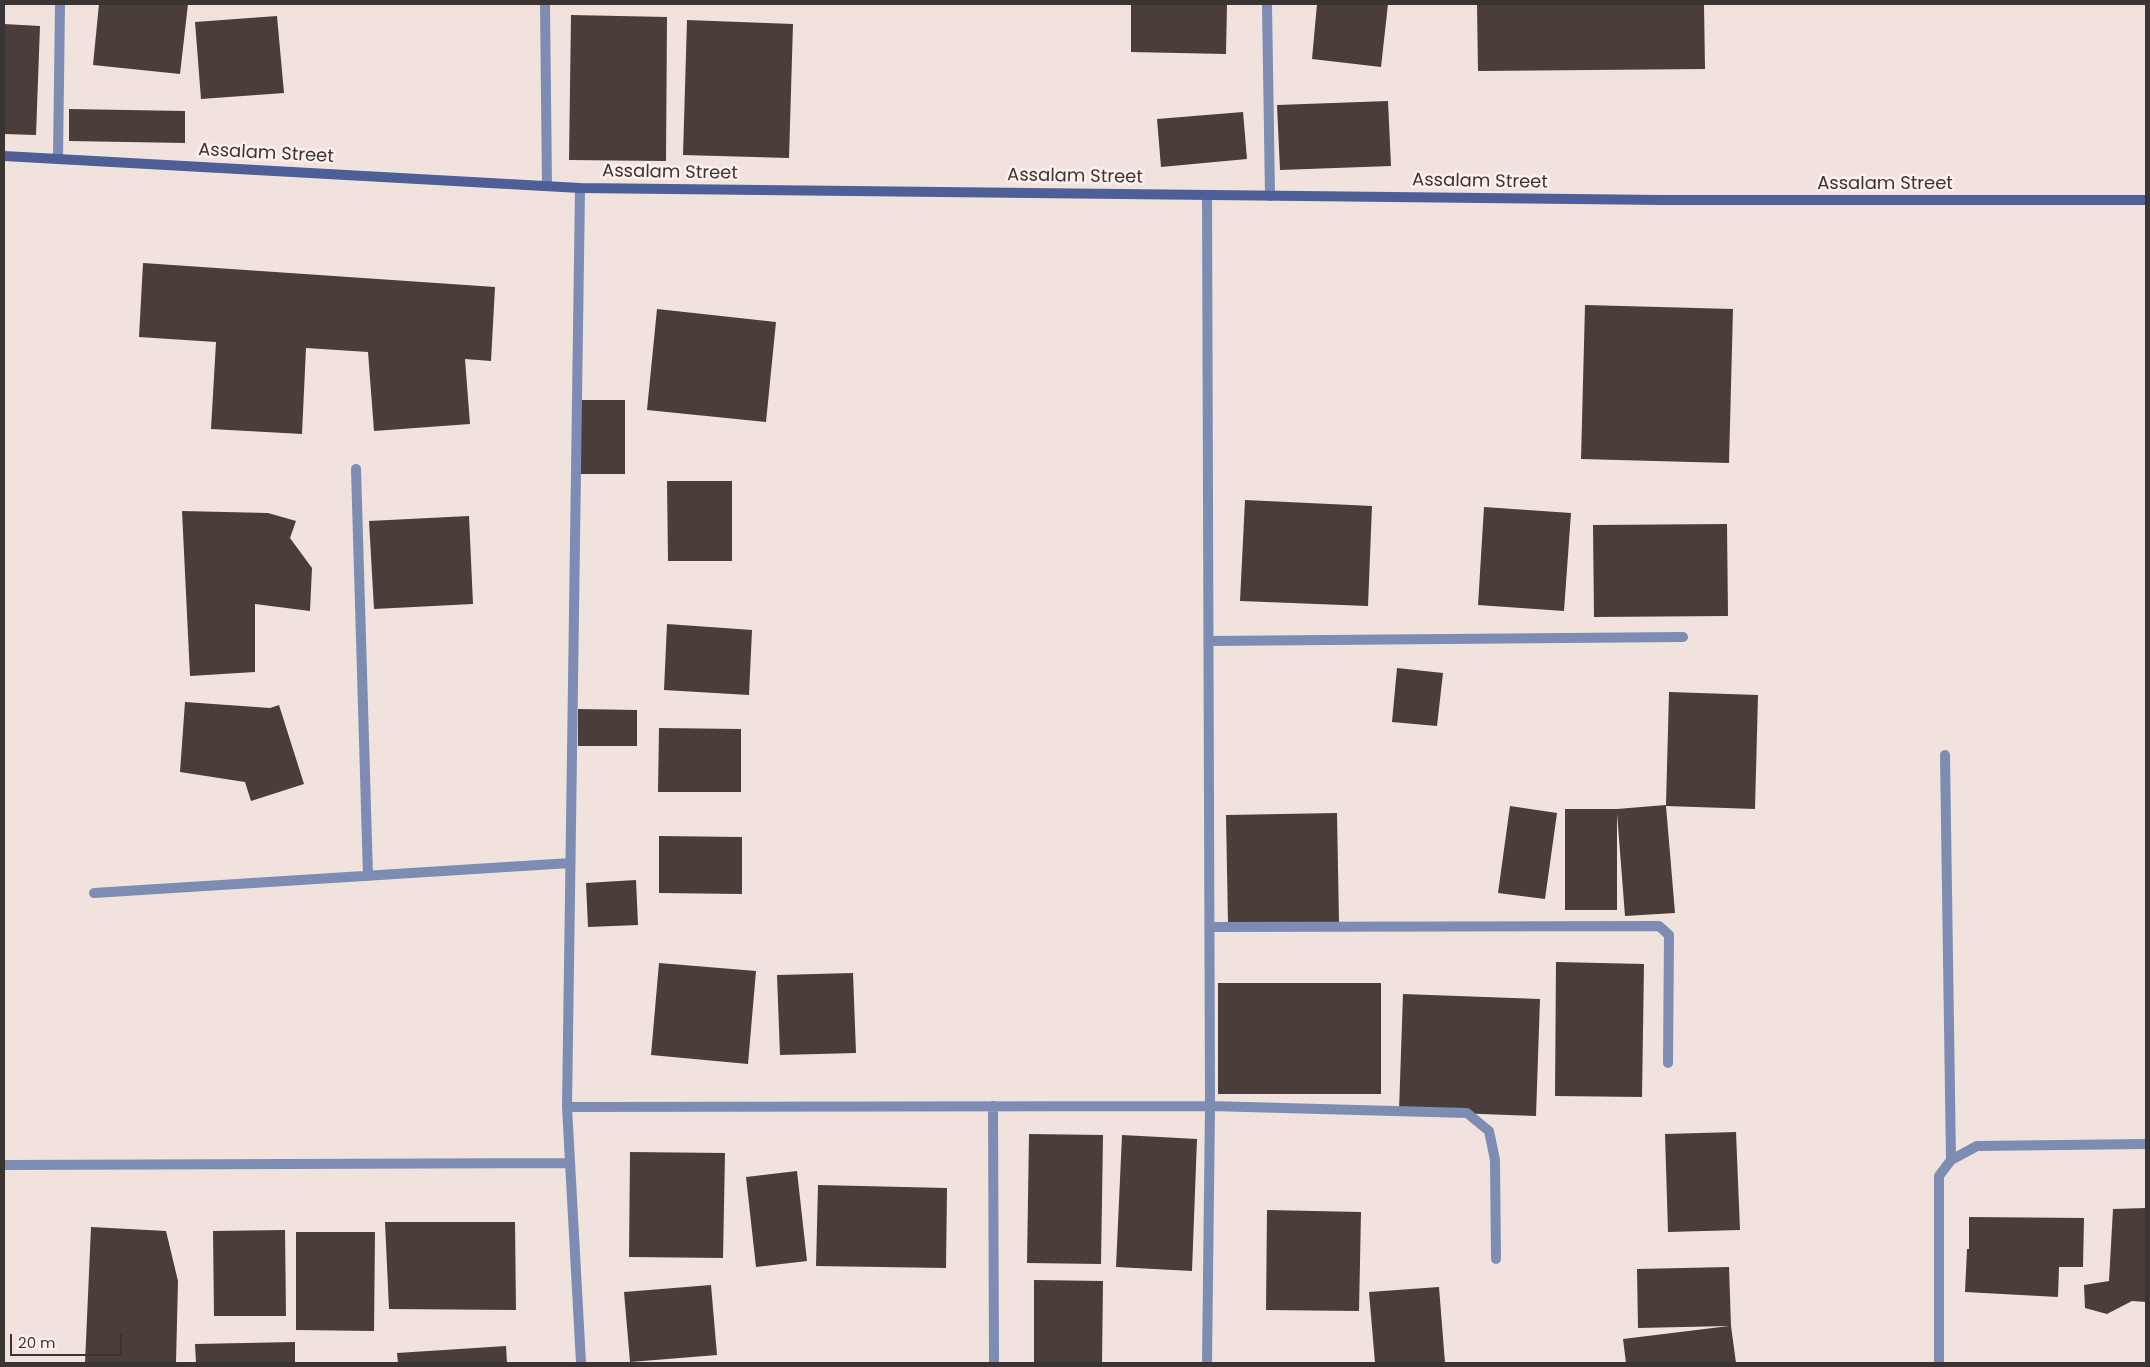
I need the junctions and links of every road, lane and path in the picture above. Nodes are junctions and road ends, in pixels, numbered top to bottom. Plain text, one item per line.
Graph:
1 (60, 4) edge
2 (545, 4) edge
3 (1267, 4) edge
4 (4, 156) edge
5 (58, 158) junction
6 (547, 186) junction
7 (580, 188) junction
8 (1207, 195) junction
9 (1270, 196) junction
10 (2146, 200) edge
11 (356, 469) dead end
12 (1683, 637) dead end
13 (1209, 640) junction
14 (1945, 755) dead end
15 (570, 863) junction
16 (368, 876) junction
17 (94, 893) dead end
18 (1210, 927) junction
19 (1668, 1063) dead end
20 (993, 1106) junction
21 (1210, 1106) junction
22 (567, 1107) junction
23 (2146, 1144) edge
24 (1951, 1160) junction
25 (570, 1163) junction
26 (4, 1165) edge
27 (1496, 1259) dead end
28 (581, 1363) edge
29 (994, 1363) edge
30 (1207, 1363) edge
31 (1939, 1363) edge

1 - 5 street
2 - 6 street
3 - 9 street
4 - 5 main road, Assalam Street
5 - 6 main road, Assalam Street
6 - 7 main road, Assalam Street
7 - 8 main road, Assalam Street
7 - 15 street
8 - 9 main road, Assalam Street
8 - 13 street
9 - 10 main road, Assalam Street
11 - 16 street
12 - 13 street
13 - 18 street
14 - 24 street
15 - 16 street
15 - 22 street
16 - 17 street
18 - 19 street
18 - 21 street
20 - 21 street
20 - 22 street
20 - 29 street
21 - 27 street
21 - 30 street
22 - 25 street
23 - 24 street
24 - 31 street
25 - 26 street
25 - 28 street

